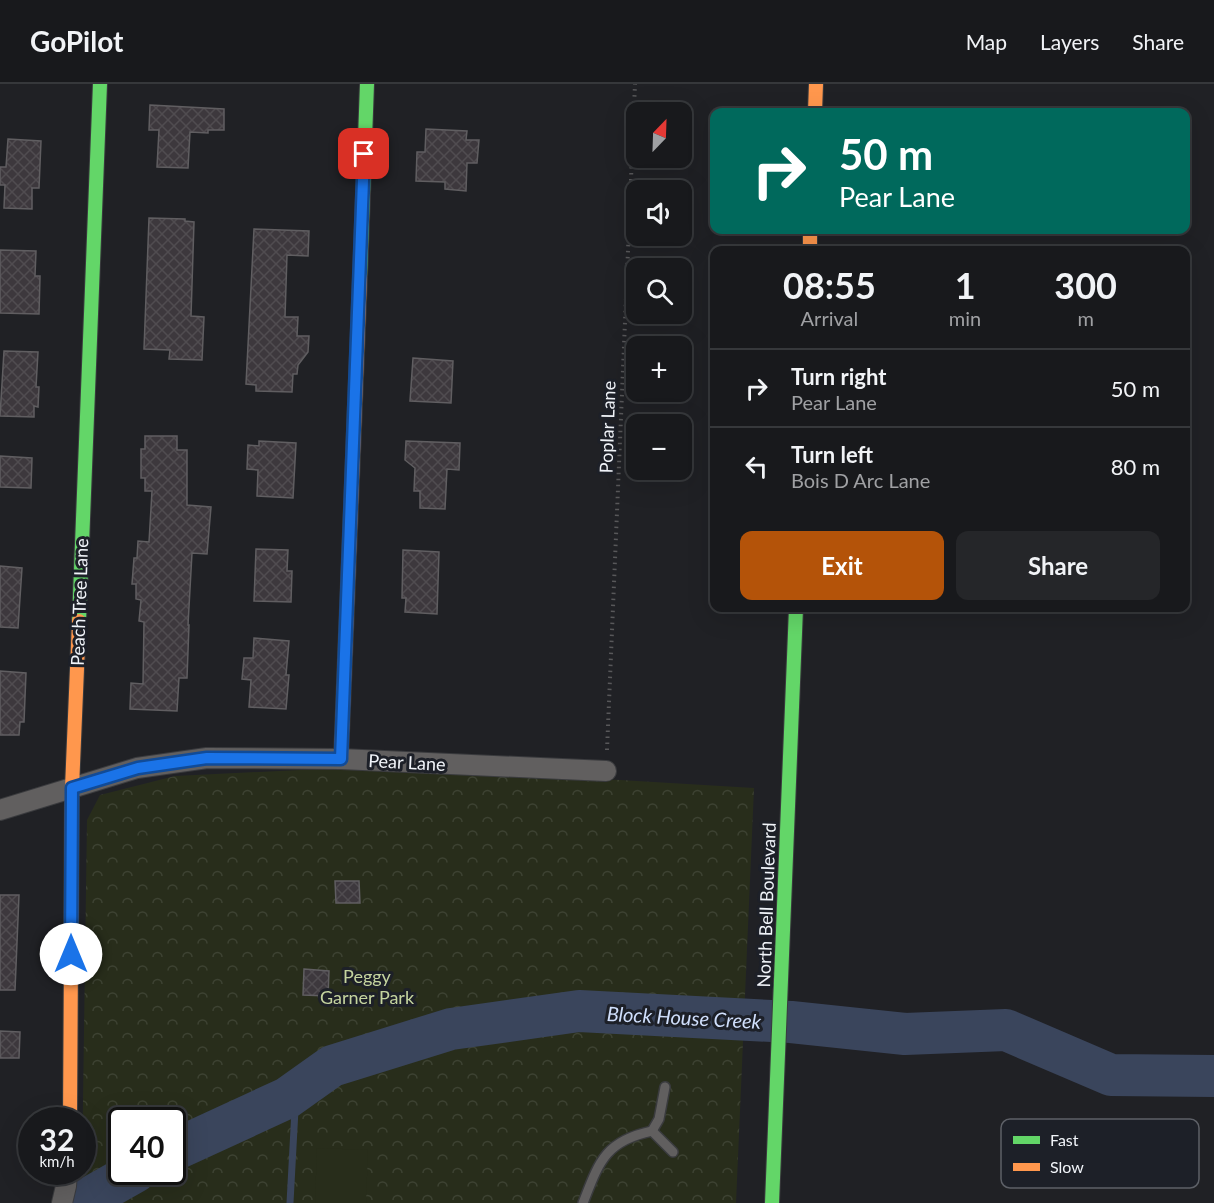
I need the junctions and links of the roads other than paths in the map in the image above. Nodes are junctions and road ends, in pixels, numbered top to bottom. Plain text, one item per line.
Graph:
1 (100, 84) edge
2 (367, 84) edge
3 (816, 84) edge
4 (815, 108) edge
5 (796, 612) edge
6 (341, 759) junction
7 (606, 771) road end
8 (72, 788) junction
9 (0, 810) edge
10 (665, 1087) dead end
11 (70, 1107) edge
12 (652, 1131) junction
13 (673, 1152) dead end
14 (66, 1185) edge
15 (62, 1203) edge
16 (583, 1203) edge
17 (772, 1203) edge

1 - 8 street, Peach Tree Lane
2 - 6 street
3 - 4 street
5 - 17 street, North Bell Boulevard
6 - 7 street, Pear Lane
6 - 8 street, Pear Lane
8 - 9 street, Pear Lane
8 - 11 street, Peach Tree Lane
10 - 12 lane
12 - 13 lane
12 - 16 lane
14 - 15 street

